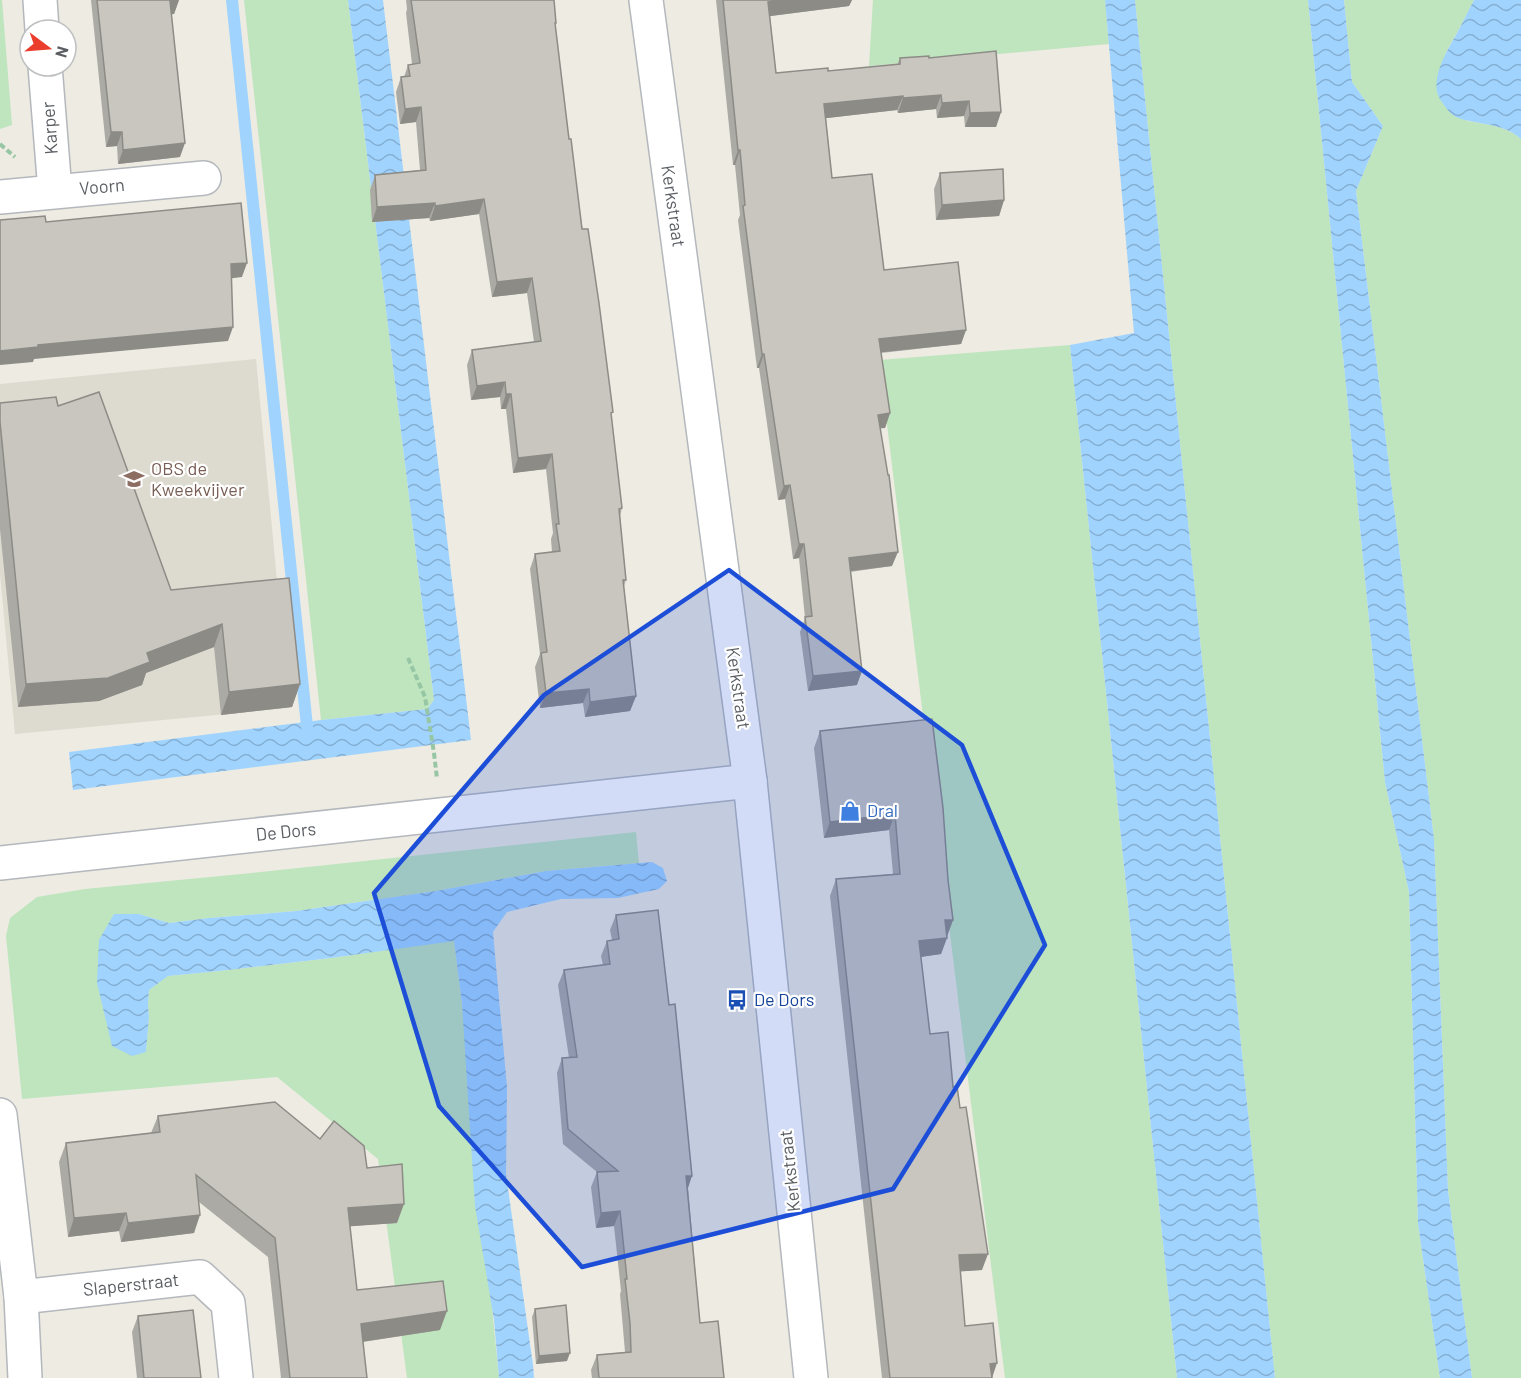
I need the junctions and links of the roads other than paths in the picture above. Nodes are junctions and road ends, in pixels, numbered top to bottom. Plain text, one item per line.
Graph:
1 (40, 0) edge
2 (646, 0) edge
3 (41, 18) edge
4 (46, 78) edge
5 (204, 178) dead end
6 (55, 191) junction
7 (0, 197) edge
8 (750, 781) junction
9 (0, 862) edge
10 (0, 1115) edge
11 (21, 1297) junction
12 (26, 1378) edge
13 (236, 1378) edge
14 (811, 1378) edge

1 - 3 street
2 - 8 street, Kerkstraat
4 - 6 street, Karper
5 - 6 street, Voorn
6 - 7 street, Voorn
8 - 9 street, De Dors
8 - 14 street, Kerkstraat
10 - 11 street
11 - 12 street
11 - 13 street, Slaperstraat

